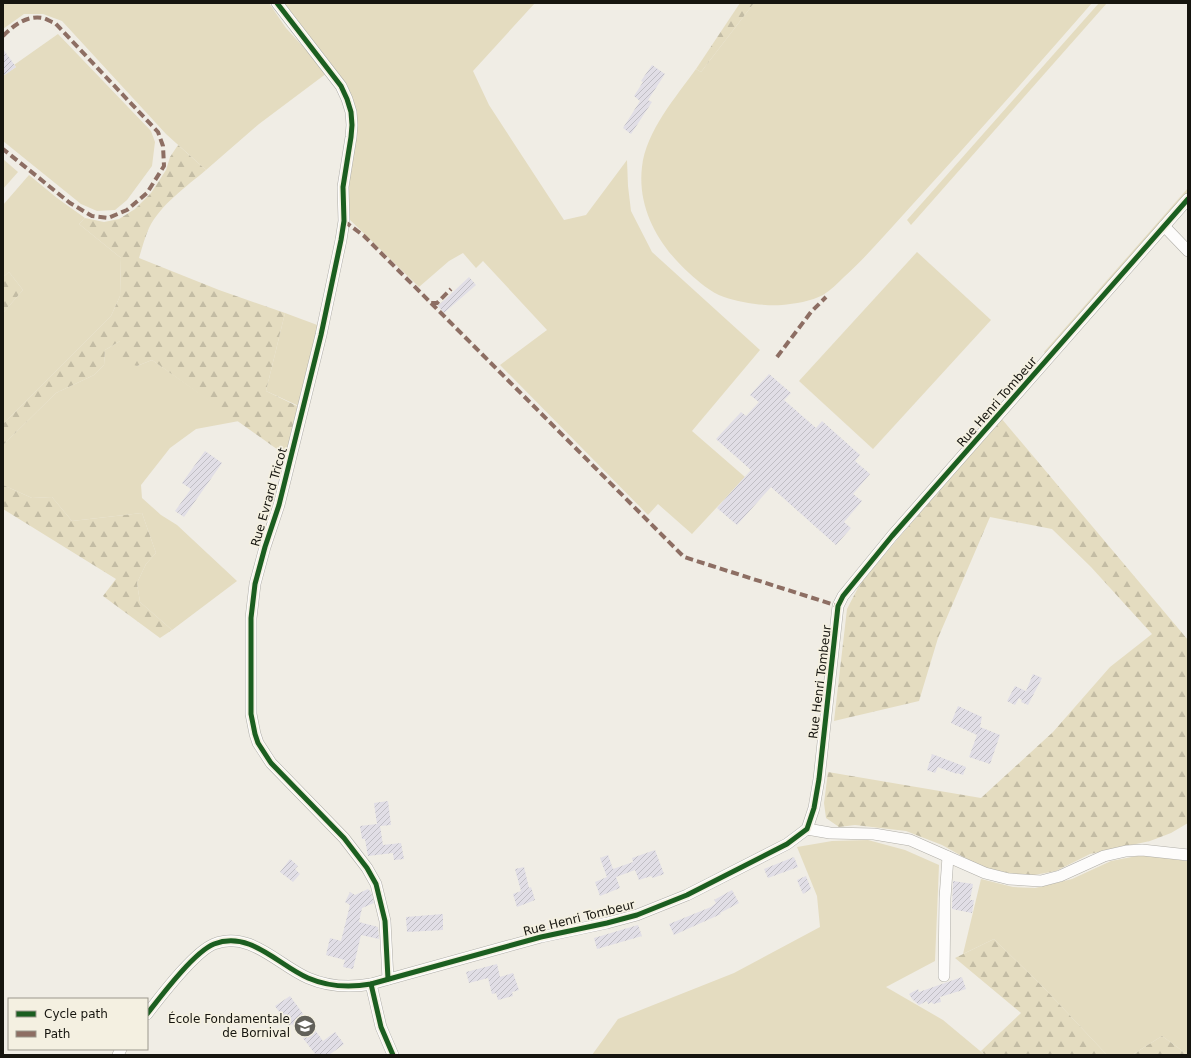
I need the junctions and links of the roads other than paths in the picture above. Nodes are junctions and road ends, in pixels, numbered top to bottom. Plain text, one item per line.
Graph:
1 (277, 3) edge
2 (1188, 199) edge
3 (1164, 226) junction
4 (1188, 251) edge
5 (807, 830) junction
6 (1188, 855) edge
7 (948, 857) junction
8 (944, 976) dead end
9 (388, 979) junction
10 (371, 984) junction
11 (148, 1013) edge
12 (393, 1055) edge

1 - 9 street, Rue Evrard Tricot
2 - 3 street, Rue Henri Tombeur
3 - 4 street
3 - 5 street, Rue Henri Tombeur
5 - 7 street
5 - 9 street, Rue Henri Tombeur
6 - 7 street
7 - 8 street
9 - 10 street, Rue Henri Tombeur
10 - 11 street, Rue Henri Tombeur
10 - 12 street

